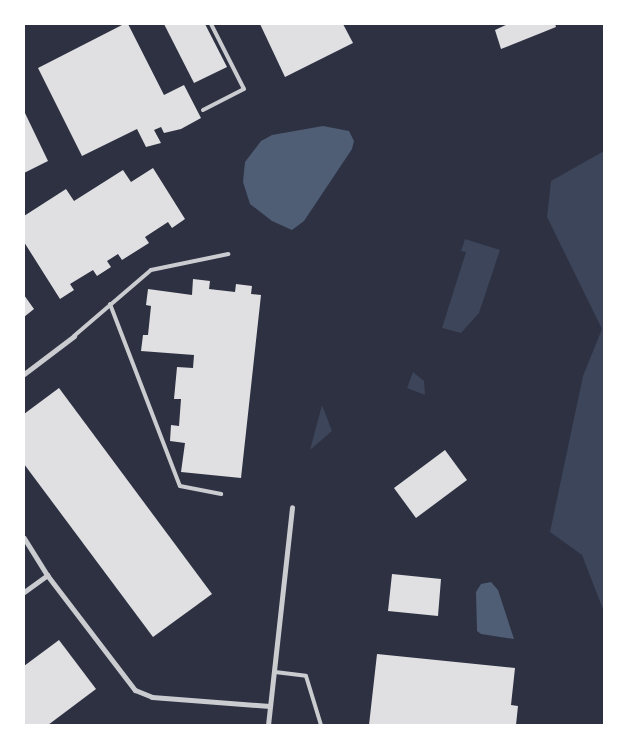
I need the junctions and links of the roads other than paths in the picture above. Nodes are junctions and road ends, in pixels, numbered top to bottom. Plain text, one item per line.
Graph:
1 (211, 24) edge
2 (204, 110) dead end
3 (228, 254) dead end
4 (110, 304) junction
5 (74, 336) joint
6 (24, 374) edge
7 (221, 494) dead end
8 (292, 507) dead end
9 (24, 538) edge
10 (47, 575) junction
11 (24, 592) edge
12 (275, 672) junction
13 (270, 706) junction
14 (268, 725) edge
15 (321, 725) edge

1 - 2 lane
3 - 4 lane
4 - 5 lane
4 - 7 lane
5 - 6 street
8 - 12 street
9 - 10 street
10 - 11 street
10 - 13 street
12 - 13 street
12 - 15 lane
13 - 14 street

